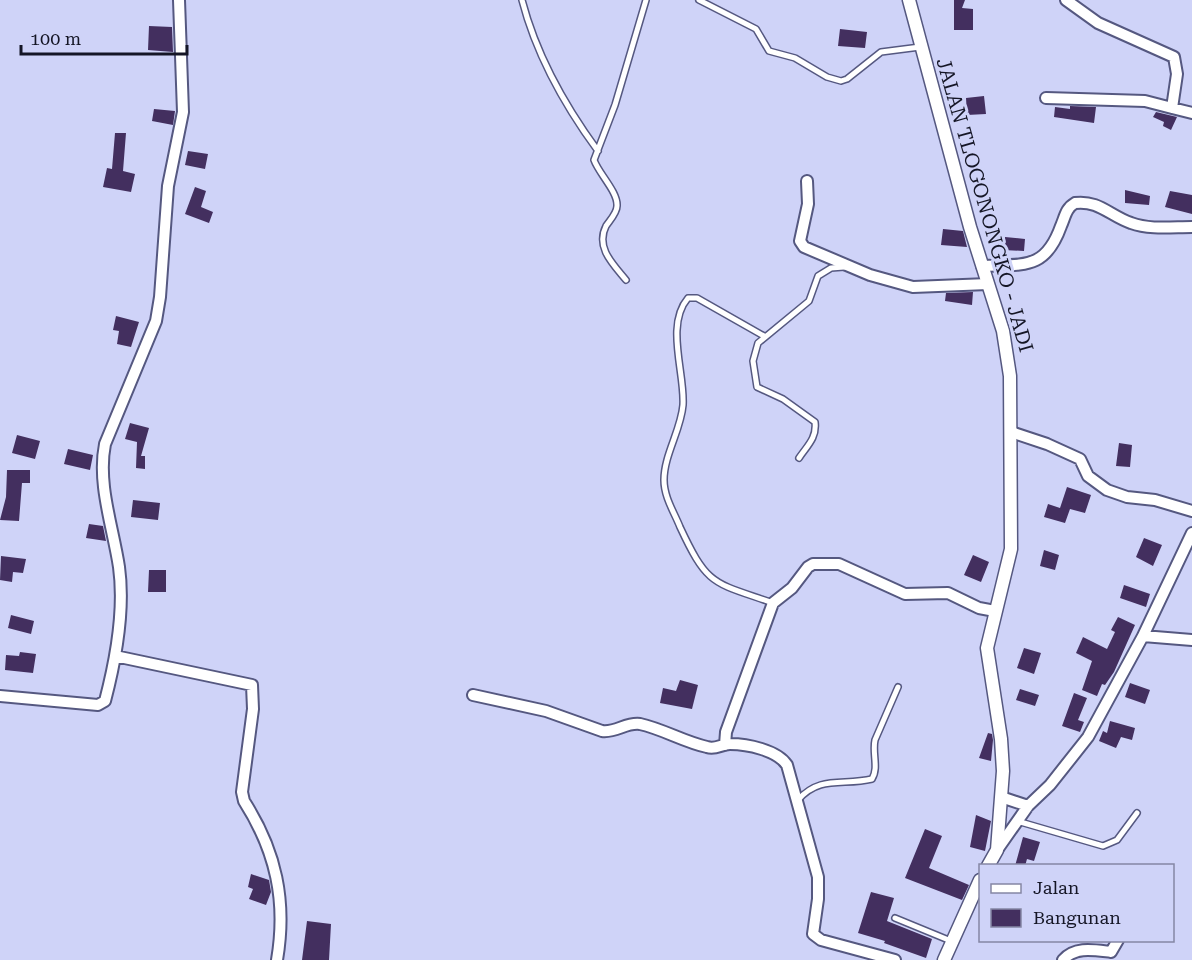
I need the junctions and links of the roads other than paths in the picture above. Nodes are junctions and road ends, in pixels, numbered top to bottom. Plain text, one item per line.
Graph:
1 (179, 0) edge
2 (522, 0) edge
3 (646, 0) edge
4 (699, 0) edge
5 (909, 0) edge
6 (1065, 0) edge
7 (920, 46) junction
8 (1046, 98) dead end
9 (1172, 108) junction
10 (1192, 113) edge
11 (598, 151) junction
12 (807, 181) dead end
13 (1192, 227) edge
14 (982, 266) junction
15 (849, 267) junction
16 (626, 280) dead end
17 (988, 284) junction
18 (764, 336) junction
19 (1011, 432) junction
20 (799, 458) dead end
21 (1192, 511) edge
22 (1192, 533) edge
23 (773, 603) junction
24 (995, 611) junction
25 (1143, 636) junction
26 (1192, 640) edge
27 (115, 656) junction
28 (898, 687) dead end
29 (473, 695) dead end
30 (0, 696) edge
31 (724, 745) junction
32 (1001, 797) junction
33 (797, 800) junction
34 (1028, 806) junction
35 (1137, 813) dead end
36 (1017, 821) junction
37 (997, 850) junction
38 (989, 864) edge
39 (979, 884) edge
40 (896, 918) dead end
41 (952, 941) junction
42 (1117, 942) edge
43 (277, 960) edge
44 (895, 960) edge
45 (944, 960) edge
46 (1063, 960) edge

1 - 27 street
2 - 11 lane
3 - 11 lane
4 - 7 lane
5 - 7 street, JALAN TLOGONONGKO - JADI
6 - 9 street
7 - 14 street, JALAN TLOGONONGKO - JADI
8 - 9 street
9 - 10 street
11 - 16 lane
12 - 15 street
13 - 14 street
14 - 17 street, JALAN TLOGONONGKO - JADI
15 - 17 street
15 - 18 lane
17 - 19 street, JALAN TLOGONONGKO - JADI
18 - 20 lane
18 - 23 lane
19 - 21 street
19 - 24 street, JALAN TLOGONONGKO - JADI
22 - 25 street
23 - 24 street
23 - 31 street
24 - 32 street, JALAN TLOGONONGKO - JADI
25 - 26 street
25 - 34 street
27 - 30 street
27 - 43 street
28 - 33 lane
29 - 31 street
31 - 33 street
32 - 34 street
32 - 37 street, JALAN TLOGONONGKO - JADI
33 - 44 street
34 - 36 street
35 - 36 lane
36 - 37 street
37 - 38 street
39 - 41 street
40 - 41 lane
41 - 45 street
42 - 46 street

